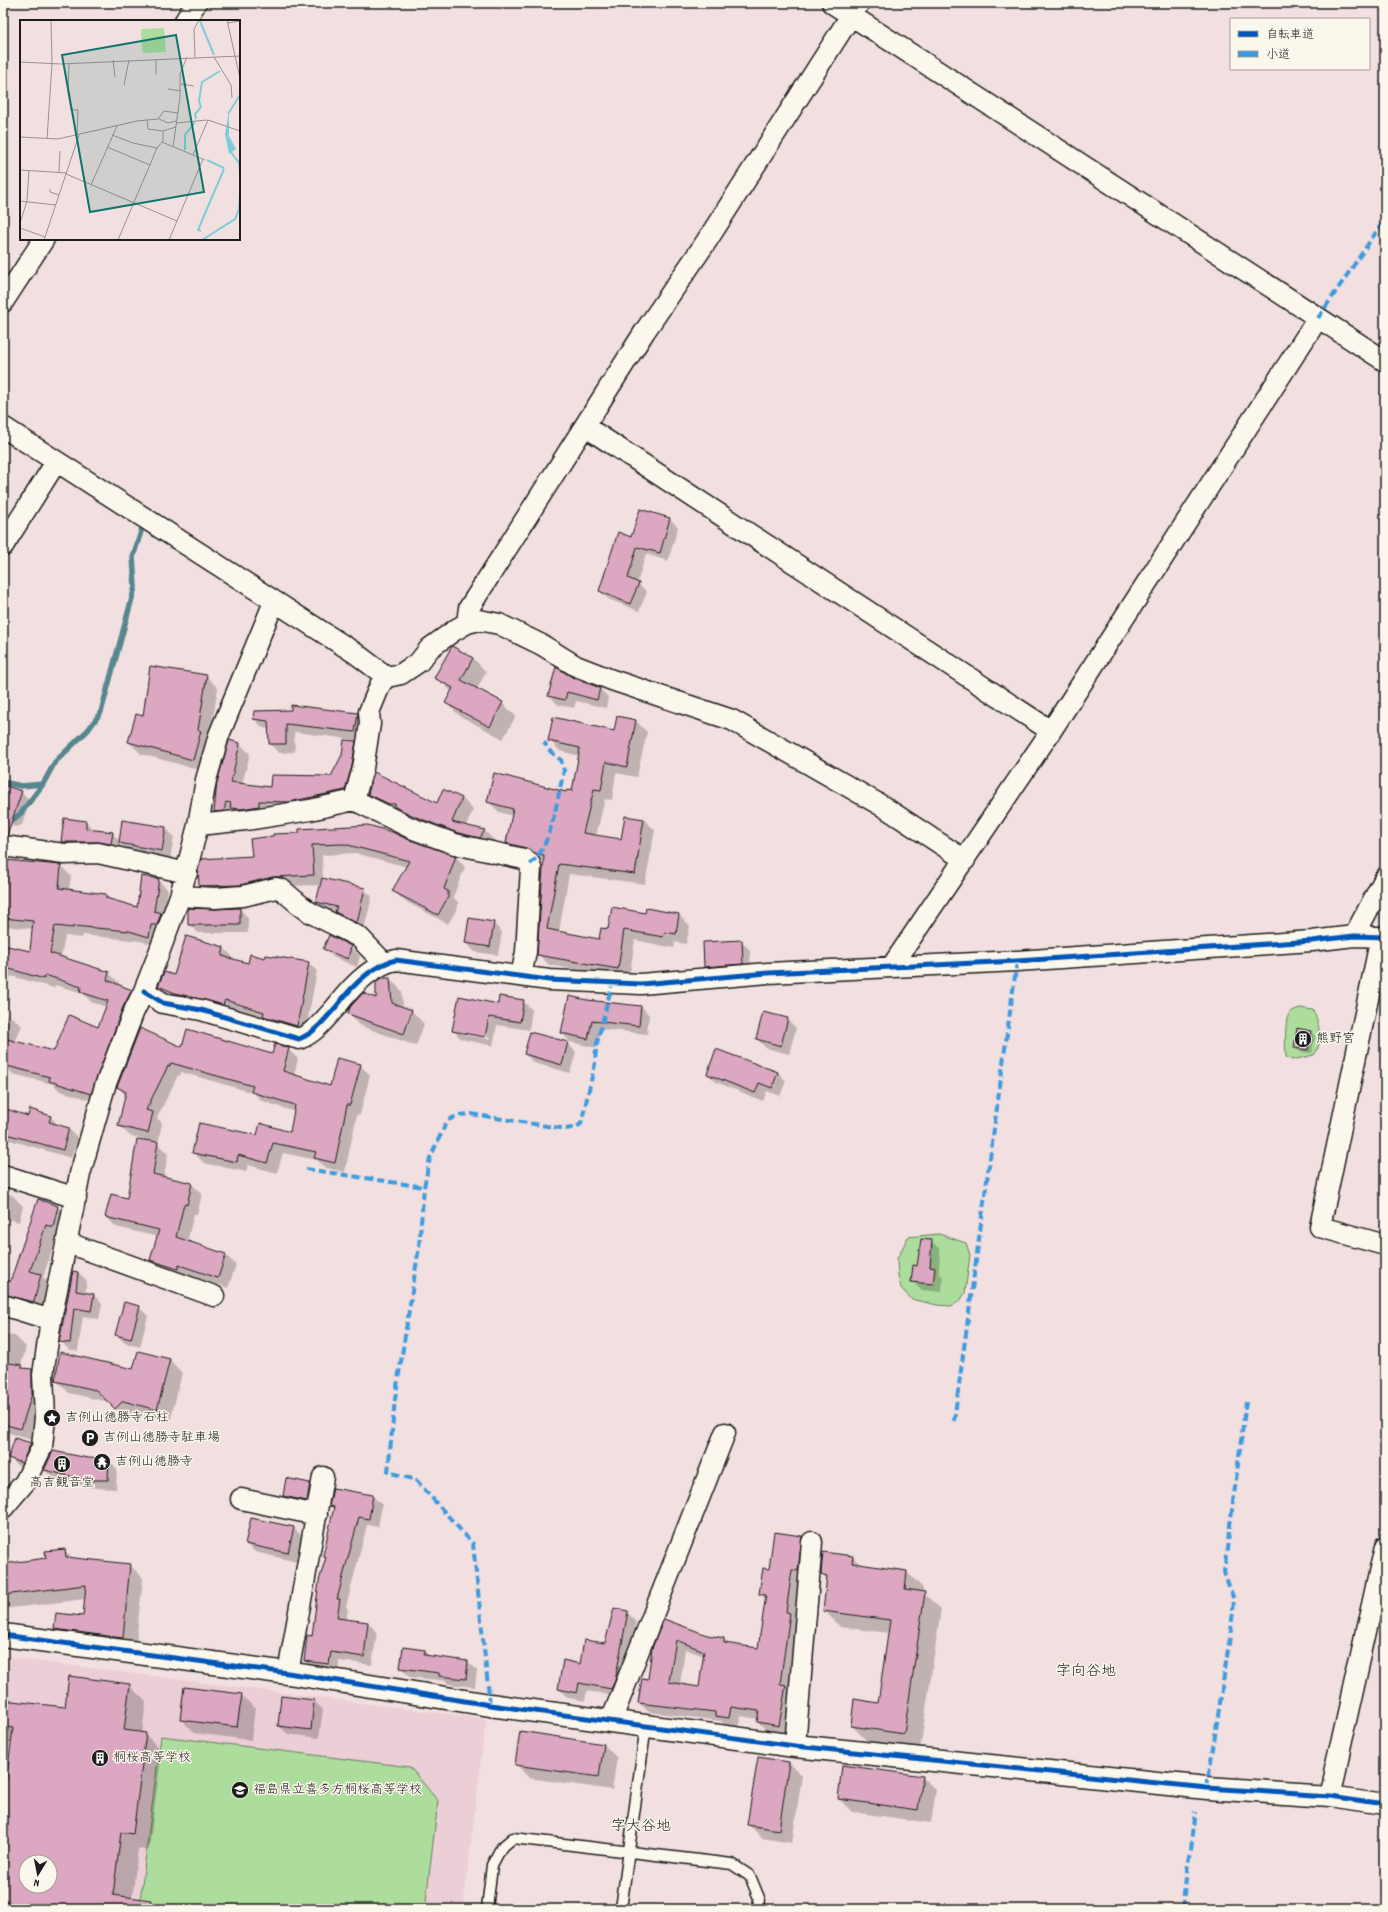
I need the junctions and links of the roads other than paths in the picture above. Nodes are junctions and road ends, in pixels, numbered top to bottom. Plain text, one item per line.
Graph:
1 (196, 3) edge
2 (832, 3) edge
3 (855, 9) edge
4 (185, 20) edge
5 (43, 240) edge
6 (3, 302) edge
7 (1318, 318) junction
8 (1385, 361) edge
9 (3, 427) edge
10 (586, 427) junction
11 (56, 462) junction
12 (3, 546) edge
13 (274, 602) junction
14 (467, 623) junction
15 (387, 677) junction
16 (1051, 731) junction
17 (354, 800) junction
18 (198, 825) junction
19 (3, 846) edge
20 (965, 860) junction
21 (187, 873) junction
22 (1385, 878) edge
23 (180, 896) junction
24 (1354, 936) junction
25 (1383, 937) edge
26 (383, 962) junction
27 (892, 966) junction
28 (521, 976) junction
29 (144, 991) junction
30 (3, 1175) edge
31 (76, 1198) junction
32 (68, 1243) junction
33 (1385, 1245) edge
34 (214, 1296) dead end
35 (3, 1305) edge
36 (51, 1320) junction
37 (726, 1433) dead end
38 (323, 1477) dead end
39 (242, 1499) dead end
40 (3, 1508) edge
41 (317, 1515) junction
42 (812, 1542) dead end
43 (1385, 1547) edge
44 (3, 1635) edge
45 (288, 1673) junction
46 (611, 1721) junction
47 (646, 1725) junction
48 (795, 1746) junction
49 (1329, 1796) junction
50 (1385, 1804) edge
51 (628, 1852) junction
52 (487, 1909) edge
53 (621, 1909) edge
54 (758, 1909) edge

1 - 4 street
2 - 3 street
3 - 7 street
3 - 10 street
5 - 6 street
7 - 8 street
7 - 16 street
9 - 11 street
10 - 14 street
10 - 16 street
11 - 12 street
11 - 13 street
13 - 15 street
13 - 18 street
14 - 15 street
14 - 20 street
15 - 17 street
16 - 20 street
17 - 18 street
17 - 28 street
18 - 21 street
19 - 21 street
20 - 27 street
21 - 23 street
22 - 24 street
23 - 26 street
23 - 29 street
24 - 25 street
24 - 27 street
25 - 33 street
26 - 28 street
26 - 29 street
27 - 28 street
29 - 31 street
30 - 31 street
31 - 32 street
32 - 34 street
32 - 36 street
35 - 36 street
36 - 40 street
37 - 46 street
38 - 41 street
39 - 41 street
41 - 45 street
42 - 48 street
43 - 49 street
44 - 45 street
45 - 46 street
46 - 47 street
47 - 48 street
47 - 51 lane
48 - 49 street
49 - 50 street
51 - 52 lane
51 - 53 lane
51 - 54 lane

